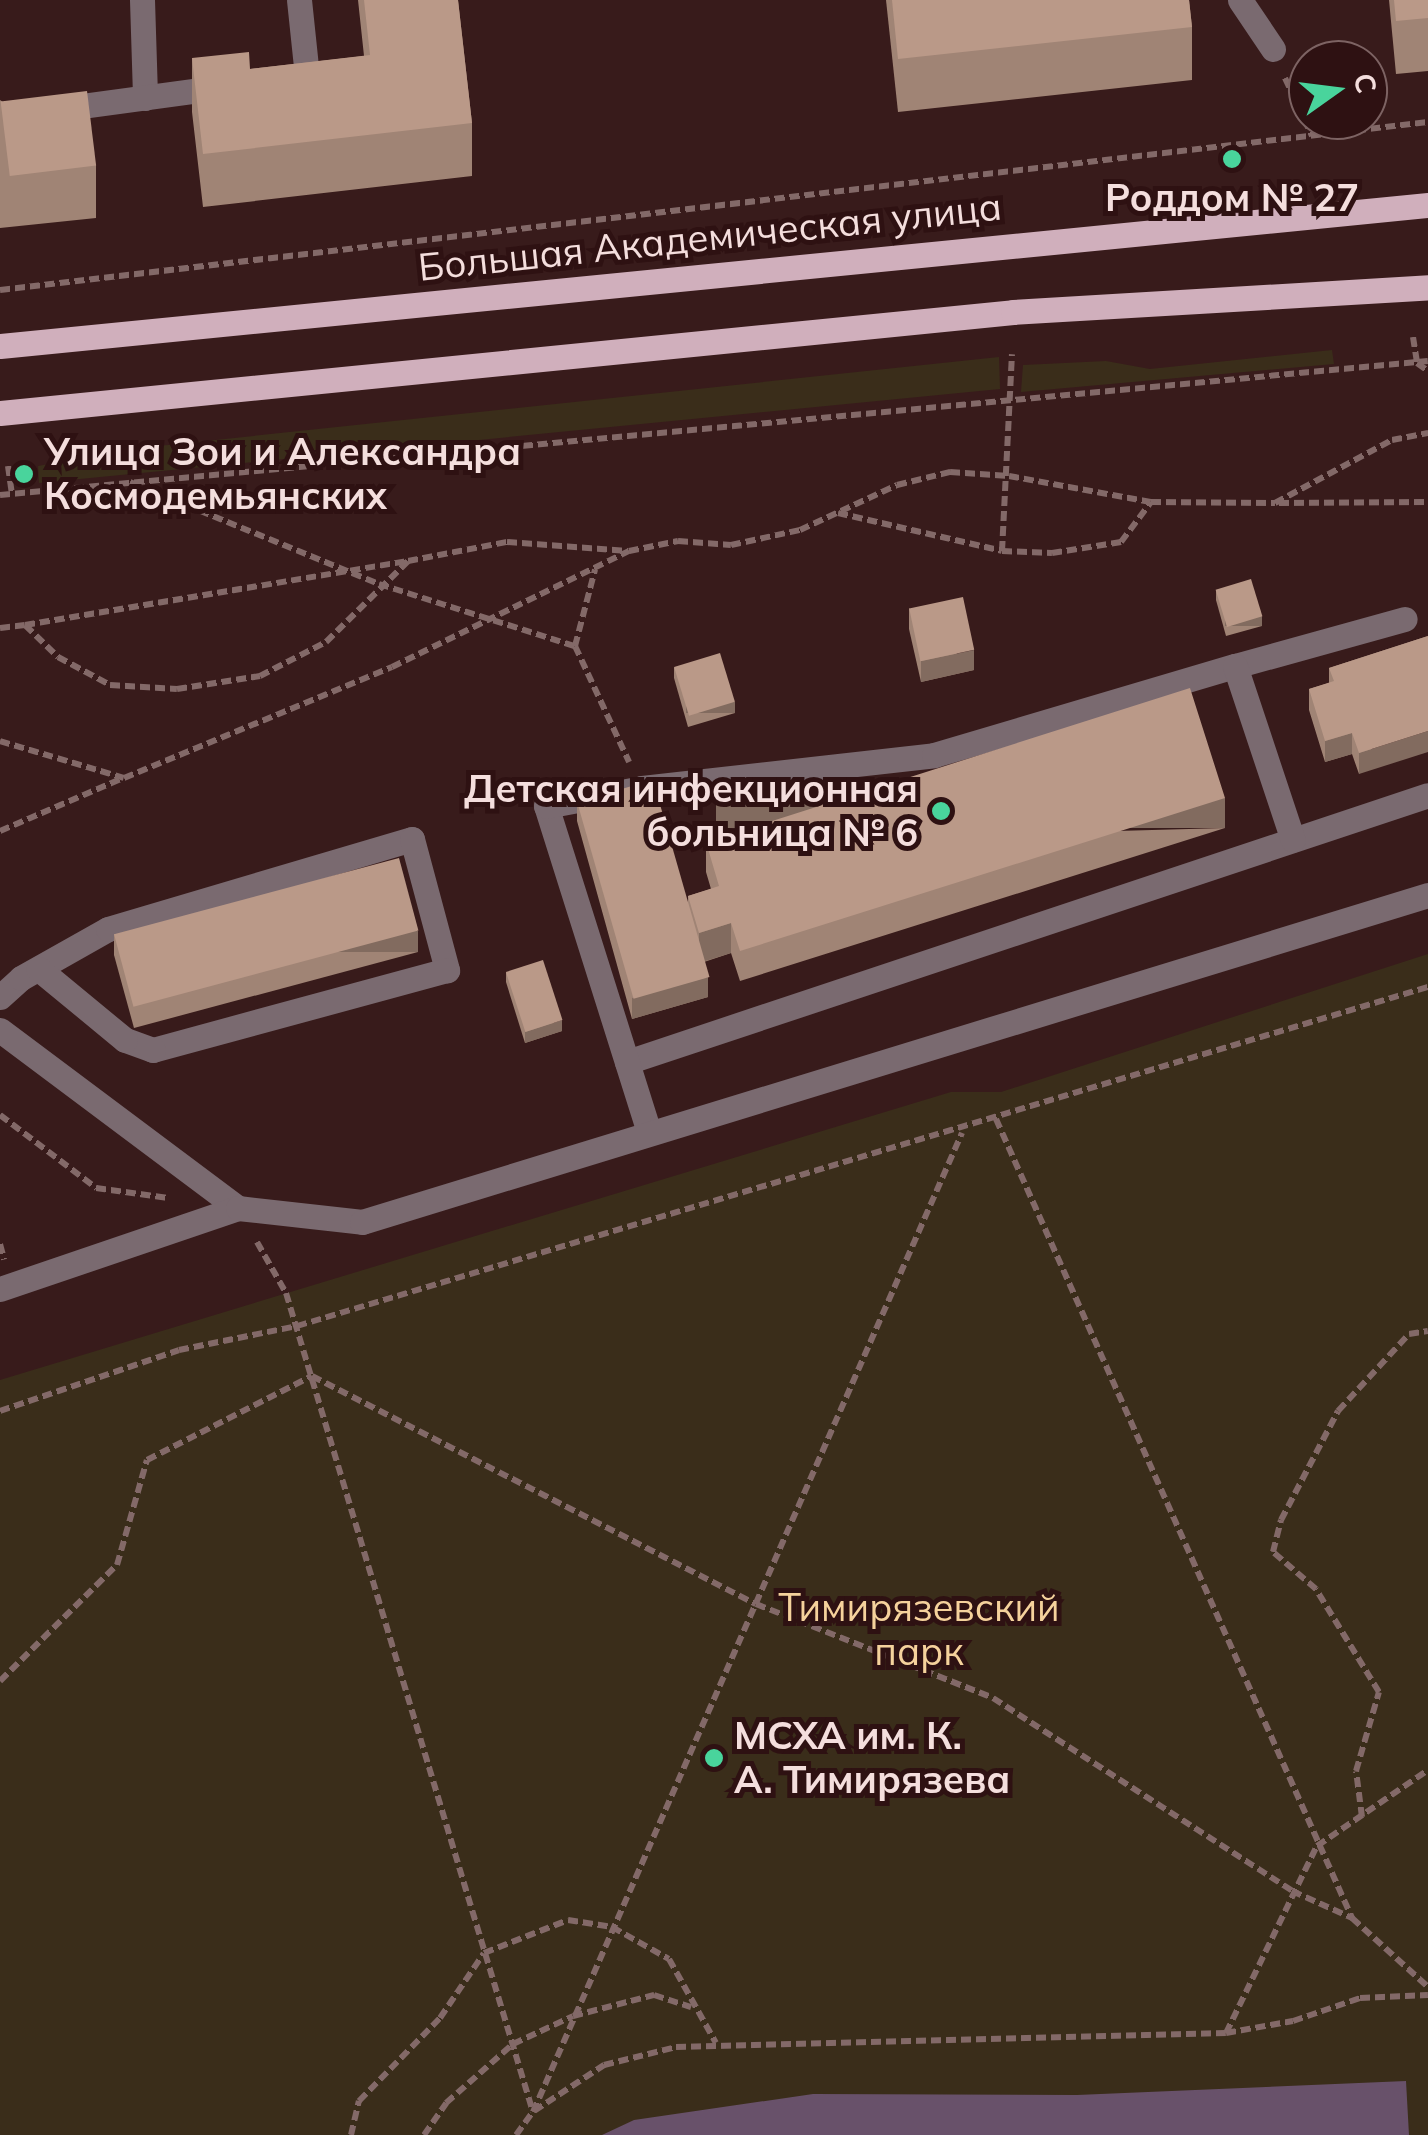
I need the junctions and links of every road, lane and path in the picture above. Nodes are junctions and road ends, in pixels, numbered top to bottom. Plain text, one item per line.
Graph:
1 (142, 0) edge
2 (299, 0) edge
3 (1240, 0) edge
4 (1272, 50) joint
5 (1288, 84) edge
6 (145, 98) junction
7 (0, 117) edge
8 (1428, 122) edge
9 (1388, 127) edge
10 (1288, 139) edge
11 (1428, 205) edge
12 (1428, 287) edge
13 (0, 290) edge
14 (1414, 336) dead end
15 (0, 346) edge
16 (1012, 354) dead end
17 (1428, 361) edge
18 (1417, 362) junction
19 (1428, 371) edge
20 (1011, 404) junction
21 (0, 413) edge
22 (1428, 433) edge
23 (8, 466) dead end
24 (1009, 476) junction
25 (129, 481) junction
26 (12, 494) junction
27 (0, 495) edge
28 (1151, 502) junction
29 (1428, 502) edge
30 (1275, 504) junction
31 (838, 513) junction
32 (629, 551) junction
33 (1002, 551) junction
34 (408, 561) junction
35 (596, 568) junction
36 (379, 584) junction
37 (1405, 619) dead end
38 (493, 620) junction
39 (25, 625) junction
40 (0, 628) edge
41 (575, 646) junction
42 (1235, 666) junction
43 (0, 741) edge
44 (124, 778) junction
45 (642, 788) junction
46 (1428, 795) edge
47 (0, 831) edge
48 (1293, 840) junction
49 (1428, 895) edge
50 (39, 970) junction
51 (1428, 987) edge
52 (0, 997) edge
53 (0, 1030) edge
54 (627, 1062) junction
55 (0, 1115) edge
56 (996, 1119) junction
57 (648, 1129) junction
58 (962, 1132) junction
59 (185, 1200) dead end
60 (238, 1208) junction
61 (0, 1288) edge
62 (297, 1326) junction
63 (1428, 1331) edge
64 (312, 1376) junction
65 (0, 1411) edge
66 (756, 1604) junction
67 (0, 1681) edge
68 (1428, 1770) edge
69 (1362, 1817) junction
70 (1317, 1846) junction
71 (1292, 1892) junction
72 (1352, 1918) junction
73 (612, 1927) junction
74 (484, 1954) junction
75 (1428, 1987) edge
76 (1428, 1995) edge
77 (692, 2008) junction
78 (573, 2016) junction
79 (1226, 2033) junction
80 (513, 2044) junction
81 (717, 2044) junction
82 (533, 2112) junction
83 (351, 2135) edge
84 (424, 2135) edge
85 (516, 2135) edge

1 - 6 street
2 - 6 street
3 - 4 street
4 - 5 path
6 - 7 street
8 - 9 path
10 - 13 path
11 - 15 main road, Большая Академическая улица
12 - 21 main road
14 - 18 path
16 - 20 path
17 - 18 path
18 - 19 path
18 - 20 path
20 - 24 path
20 - 25 path
22 - 30 path
23 - 26 path
24 - 28 path
24 - 31 path
24 - 33 path
25 - 26 path
25 - 36 path
26 - 27 path
28 - 30 path
28 - 33 path
29 - 30 path
31 - 32 path
31 - 33 path
32 - 34 path
32 - 35 path
34 - 36 path
34 - 39 path
35 - 38 path
35 - 41 path
36 - 38 path
36 - 39 path
37 - 42 street
38 - 41 path
38 - 44 path
39 - 40 path
41 - 45 path
42 - 45 street
42 - 48 street
43 - 44 path
44 - 47 path
45 - 54 street
46 - 48 street
48 - 54 street
49 - 57 street
50 - 50 street
50 - 52 street
51 - 56 path
53 - 60 street
54 - 57 street
55 - 59 path
56 - 58 path
56 - 70 path
57 - 60 street
58 - 62 path
58 - 66 path
60 - 61 street
60 - 62 path
62 - 64 path
62 - 65 path
63 - 69 path
64 - 66 path
64 - 67 path
64 - 74 path
66 - 71 path
66 - 73 path
68 - 69 path
69 - 70 path
70 - 71 path
70 - 72 path
71 - 72 path
71 - 79 path
72 - 75 path
73 - 74 path
73 - 77 path
73 - 78 path
74 - 80 path
74 - 83 path
76 - 79 path
77 - 78 path
77 - 81 path
78 - 80 path
78 - 82 path
79 - 81 path
80 - 82 path
80 - 84 path
81 - 82 path
82 - 85 path

